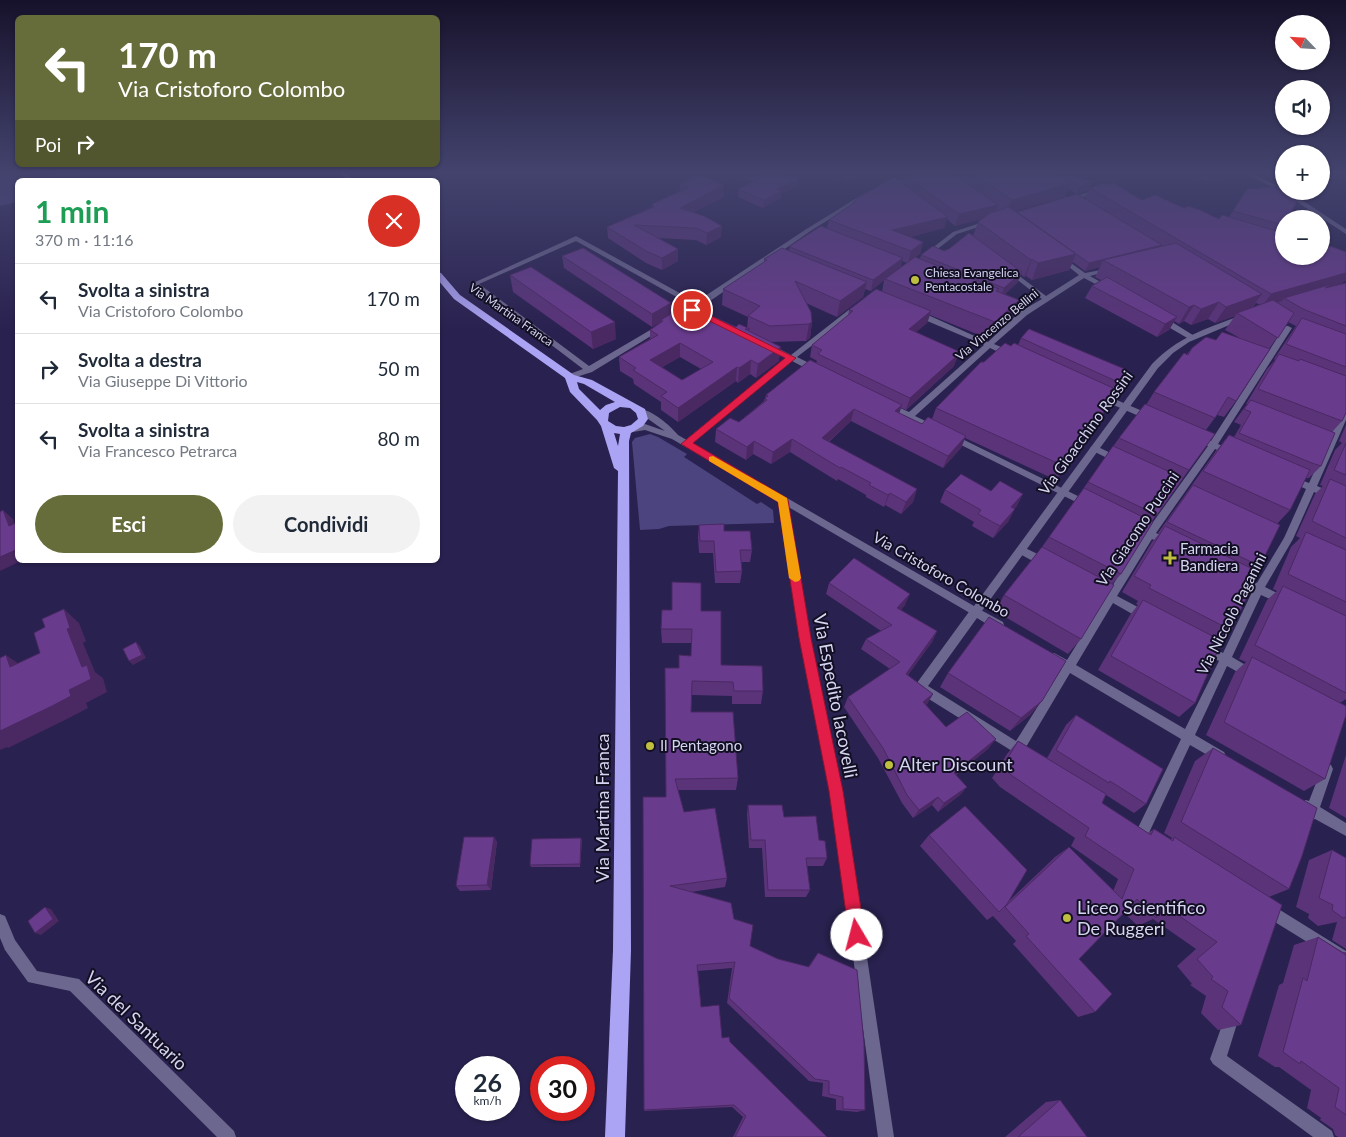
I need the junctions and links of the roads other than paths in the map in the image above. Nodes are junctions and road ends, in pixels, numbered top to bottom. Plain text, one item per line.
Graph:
1 (815, 226) edge
2 (973, 226) edge
3 (810, 229) junction
4 (954, 231) junction
5 (819, 233) edge
6 (964, 238) edge
7 (1054, 252) edge
8 (771, 255) junction
9 (780, 258) edge
10 (916, 263) edge
11 (1001, 265) edge
12 (1121, 266) edge
13 (1084, 275) junction
14 (440, 277) edge
15 (1117, 294) edge
16 (1045, 298) junction
17 (866, 301) edge
18 (696, 310) junction
19 (909, 310) edge
20 (1015, 310) edge
21 (1024, 313) junction
22 (1151, 313) edge
23 (1252, 315) edge
24 (1288, 328) edge
25 (1192, 337) junction
26 (758, 342) edge
27 (990, 344) junction
28 (1015, 356) edge
29 (791, 358) junction
30 (589, 370) junction
31 (825, 374) edge
32 (570, 377) junction
33 (1092, 392) edge
34 (876, 399) edge
35 (626, 404) junction
36 (1126, 408) junction
37 (641, 411) junction
38 (1346, 411) edge
39 (910, 416) junction
40 (604, 422) junction
41 (1161, 422) edge
42 (629, 430) junction
43 (1187, 434) edge
44 (675, 437) junction
45 (686, 444) junction
46 (1213, 445) junction
47 (1094, 448) junction
48 (1240, 456) edge
49 (1129, 465) edge
50 (1284, 476) edge
51 (623, 480) junction
52 (1311, 487) junction
53 (1061, 491) junction
54 (783, 500) junction
55 (1346, 502) edge
56 (1097, 508) edge
57 (1123, 521) edge
58 (1150, 534) junction
59 (1175, 547) edge
60 (1021, 550) junction
61 (1054, 567) edge
62 (1234, 576) edge
63 (1094, 588) edge
64 (1260, 589) junction
65 (1111, 597) junction
66 (1294, 606) edge
67 (975, 612) junction
68 (1152, 619) edge
69 (1009, 632) edge
70 (1193, 642) edge
71 (1043, 652) edge
72 (1225, 660) junction
73 (1068, 666) junction
74 (1259, 678) edge
75 (1187, 737) junction
76 (1018, 749) junction
77 (1331, 757) edge
78 (1035, 760) edge
79 (1229, 762) edge
80 (1296, 800) edge
81 (1313, 810) junction
82 (1305, 828) edge
83 (1143, 830) edge
84 (1346, 830) edge
85 (1254, 900) edge
86 (0, 921) edge
87 (1346, 959) edge
88 (1238, 1003) edge
89 (228, 1137) edge
90 (615, 1137) edge
91 (886, 1137) edge
92 (1326, 1137) edge

1 - 3 street
2 - 4 street
3 - 5 street
3 - 8 street
4 - 6 street
4 - 10 street
7 - 13 street
8 - 9 street
8 - 18 street
11 - 16 street
12 - 13 street, Via Vincenzo Bellini
13 - 15 street
13 - 16 street, Via Vincenzo Bellini
14 - 32 main road, Via Martina Franca
16 - 21 street, Via Vincenzo Bellini
17 - 29 street
18 - 30 street
18 - 30 street
19 - 27 street
20 - 21 street
21 - 27 street, Via Vincenzo Bellini
22 - 25 street
23 - 25 street, Via Gioacchino Rossini
24 - 46 street, Via Giacomo Puccini
25 - 36 street, Via Gioacchino Rossini
26 - 29 street
27 - 28 street
27 - 39 street, Via Vincenzo Bellini
29 - 31 street
29 - 45 street
30 - 32 street
32 - 35 main road, Via Martina Franca
32 - 40 main road, Via Martina Franca
33 - 36 street
34 - 39 street
35 - 37 main road
35 - 40 main road
36 - 41 street
36 - 47 street, Via Gioacchino Rossini
37 - 42 main road
37 - 44 street, Via Cristoforo Colombo
38 - 52 street, Via Niccolò Paganini
39 - 53 street
40 - 42 main road
40 - 51 main road, Via Martina Franca
42 - 44 street, Via Cristoforo Colombo
42 - 51 main road, Via Martina Franca
43 - 46 street
44 - 45 street, Via Cristoforo Colombo
45 - 54 street, Via Cristoforo Colombo
46 - 48 street
46 - 58 street, Via Giacomo Puccini
47 - 49 street
47 - 53 street, Via Gioacchino Rossini
50 - 52 street
51 - 90 main road, Via Martina Franca
52 - 55 street
52 - 64 street, Via Niccolò Paganini
53 - 56 street
53 - 60 street, Via Gioacchino Rossini
54 - 67 street, Via Cristoforo Colombo
54 - 91 street, Via Espedito Iacovelli
57 - 58 street
58 - 59 street
58 - 65 street, Via Giacomo Puccini
60 - 61 street
60 - 67 street, Via Gioacchino Rossini
62 - 64 street
63 - 65 street
64 - 66 street
64 - 72 street, Via Niccolò Paganini
65 - 68 street
65 - 73 street, Via Giacomo Puccini
67 - 69 street, Via Cristoforo Colombo
67 - 76 street, Via Gioacchino Rossini
70 - 72 street
71 - 73 street
72 - 74 street
72 - 75 street, Via Niccolò Paganini
73 - 75 street
73 - 76 street, Via Giacomo Puccini
75 - 79 street
75 - 83 street, Via Niccolò Paganini
76 - 78 street
77 - 81 street
80 - 81 street
81 - 82 street
81 - 84 street
85 - 87 street
86 - 89 street, Via del Santuario
88 - 92 street

